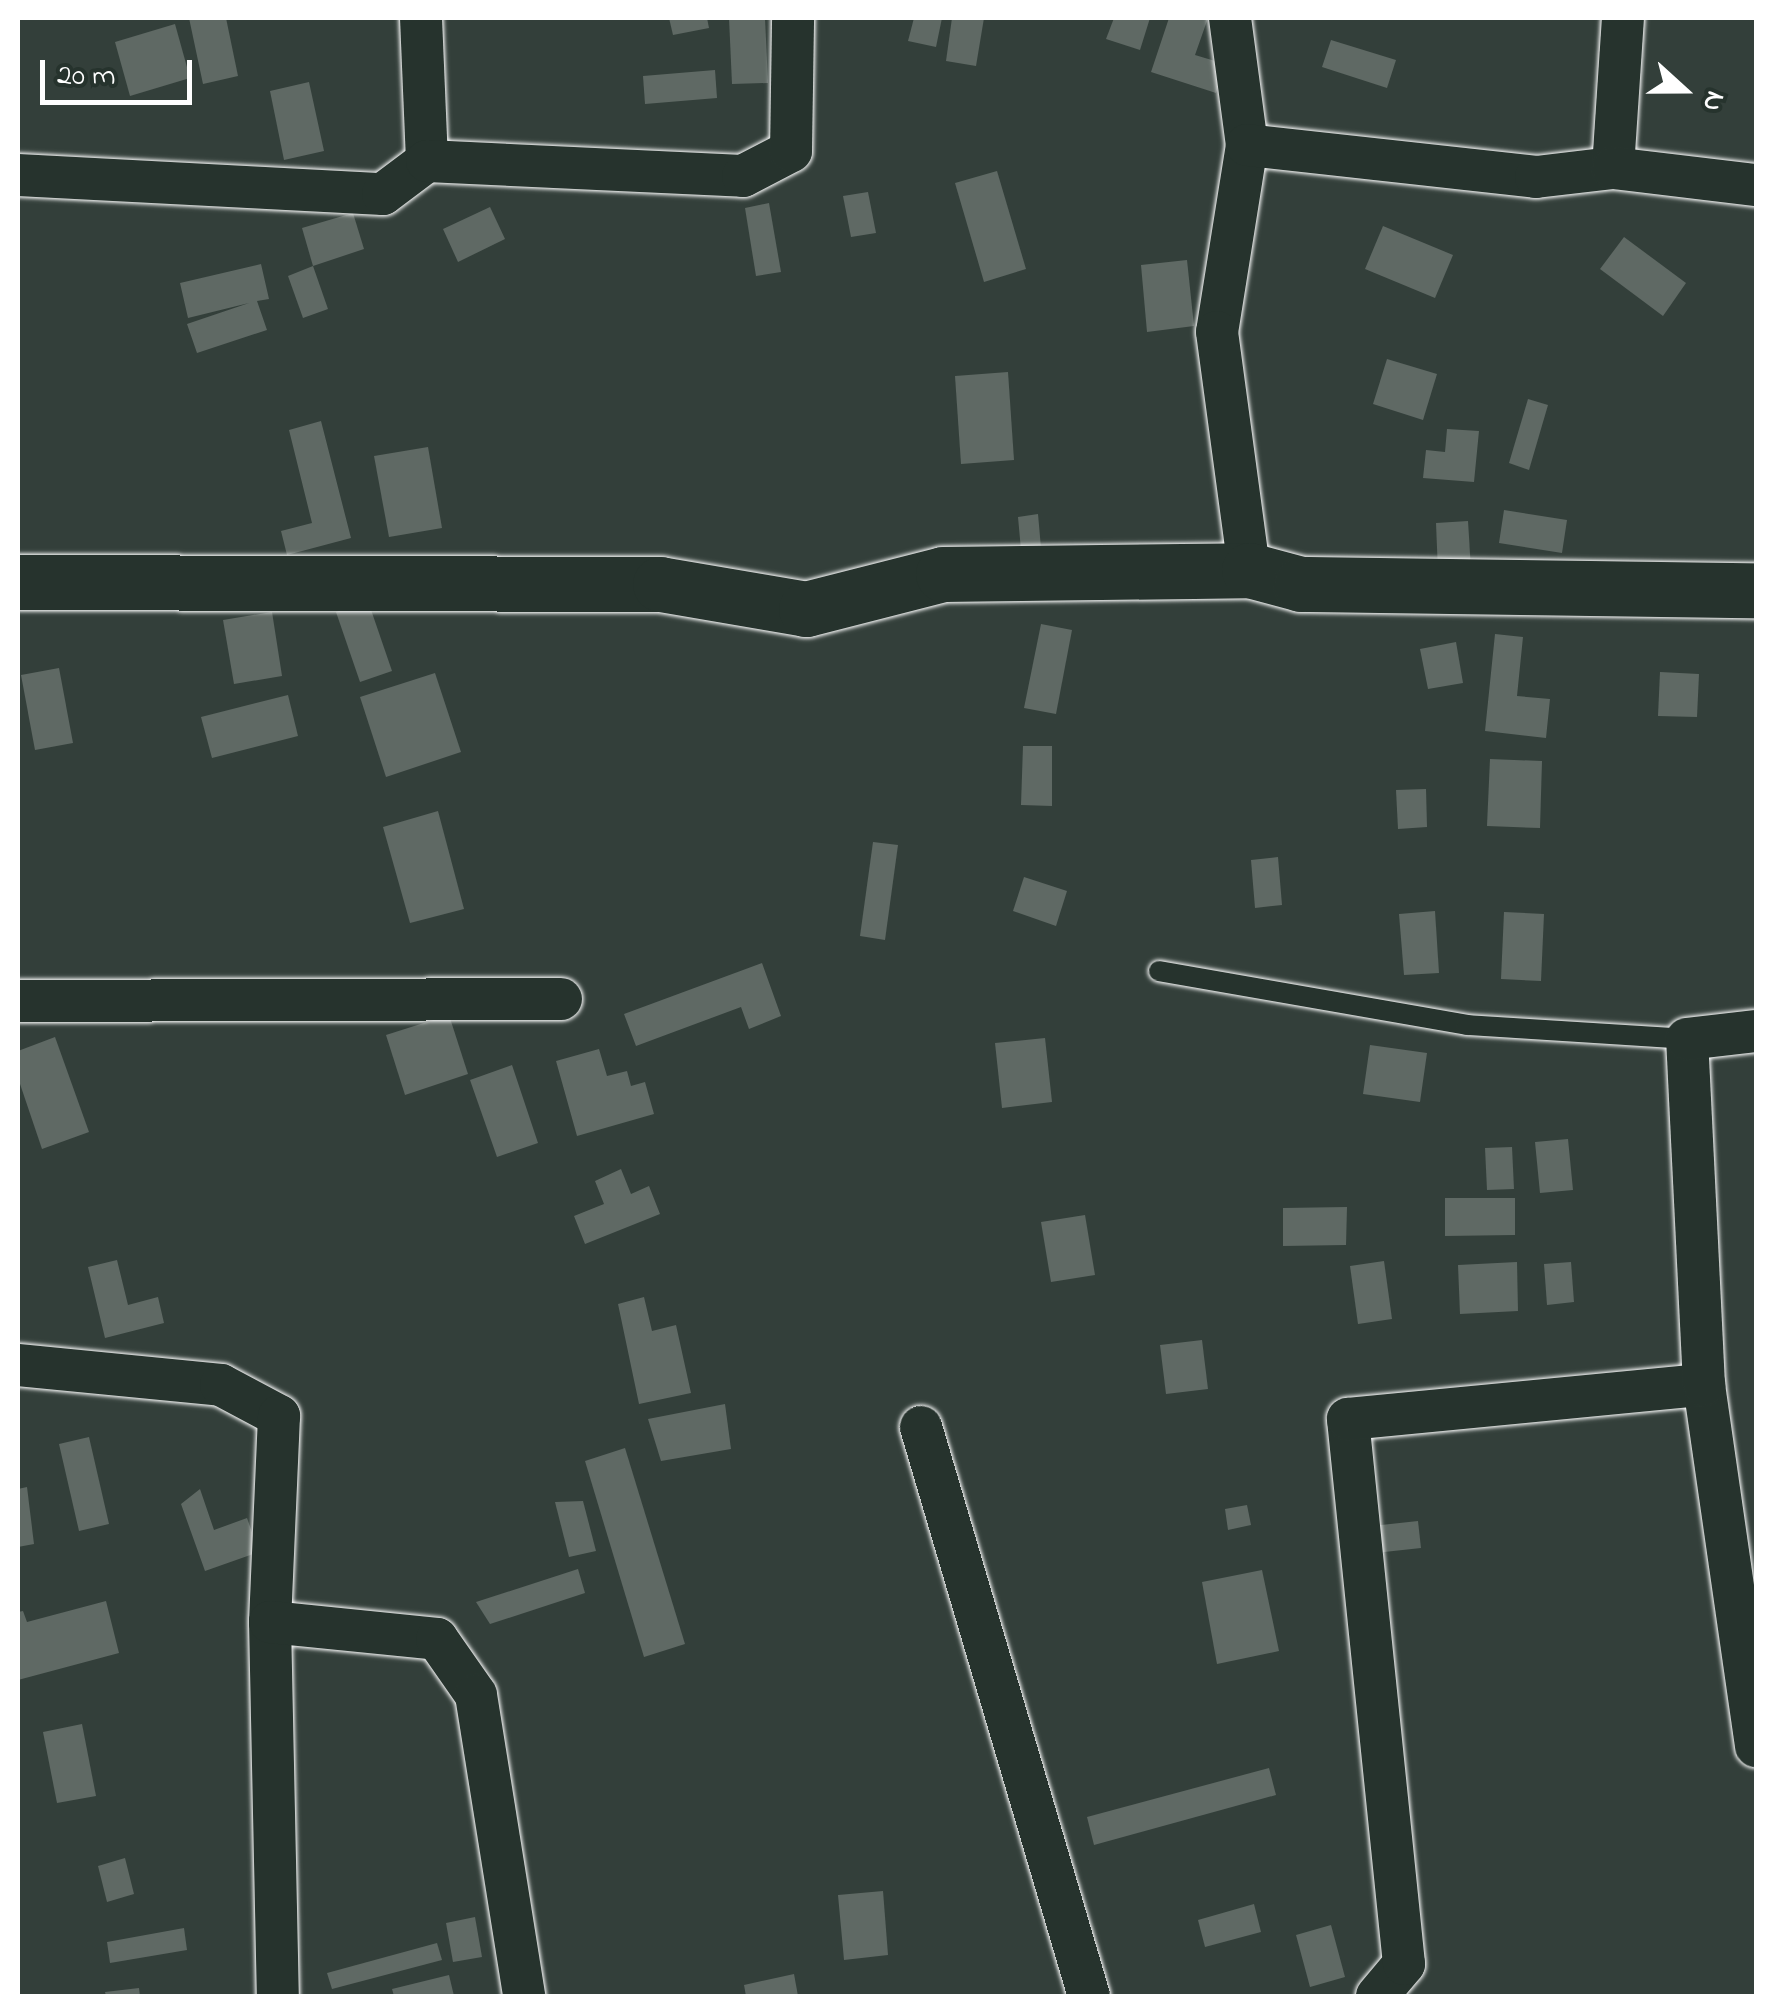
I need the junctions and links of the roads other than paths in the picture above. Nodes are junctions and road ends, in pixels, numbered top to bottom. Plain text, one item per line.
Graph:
1 (422, 18) edge
2 (792, 18) edge
3 (1230, 18) edge
4 (1623, 18) edge
5 (1247, 146) junction
6 (427, 162) junction
7 (1613, 168) junction
8 (18, 175) edge
9 (1756, 184) edge
10 (1249, 570) junction
11 (18, 582) edge
12 (1756, 590) edge
13 (1160, 971) dead end
14 (561, 1000) dead end
15 (18, 1001) edge
16 (1756, 1031) edge
17 (1687, 1040) junction
18 (18, 1365) edge
19 (1704, 1385) junction
20 (921, 1427) dead end
21 (270, 1622) junction
22 (1756, 1746) edge
23 (278, 1996) edge
24 (524, 1996) edge
25 (1088, 1996) edge
26 (1377, 1996) edge

1 - 6 street
2 - 6 street
3 - 5 street
4 - 7 street
5 - 7 street
5 - 10 street
6 - 8 street
7 - 9 street
10 - 11 street
10 - 12 street
13 - 17 lane
14 - 15 street
16 - 17 street
17 - 19 street
18 - 21 street
19 - 22 street
19 - 26 street
20 - 25 street
21 - 23 street
21 - 24 street

